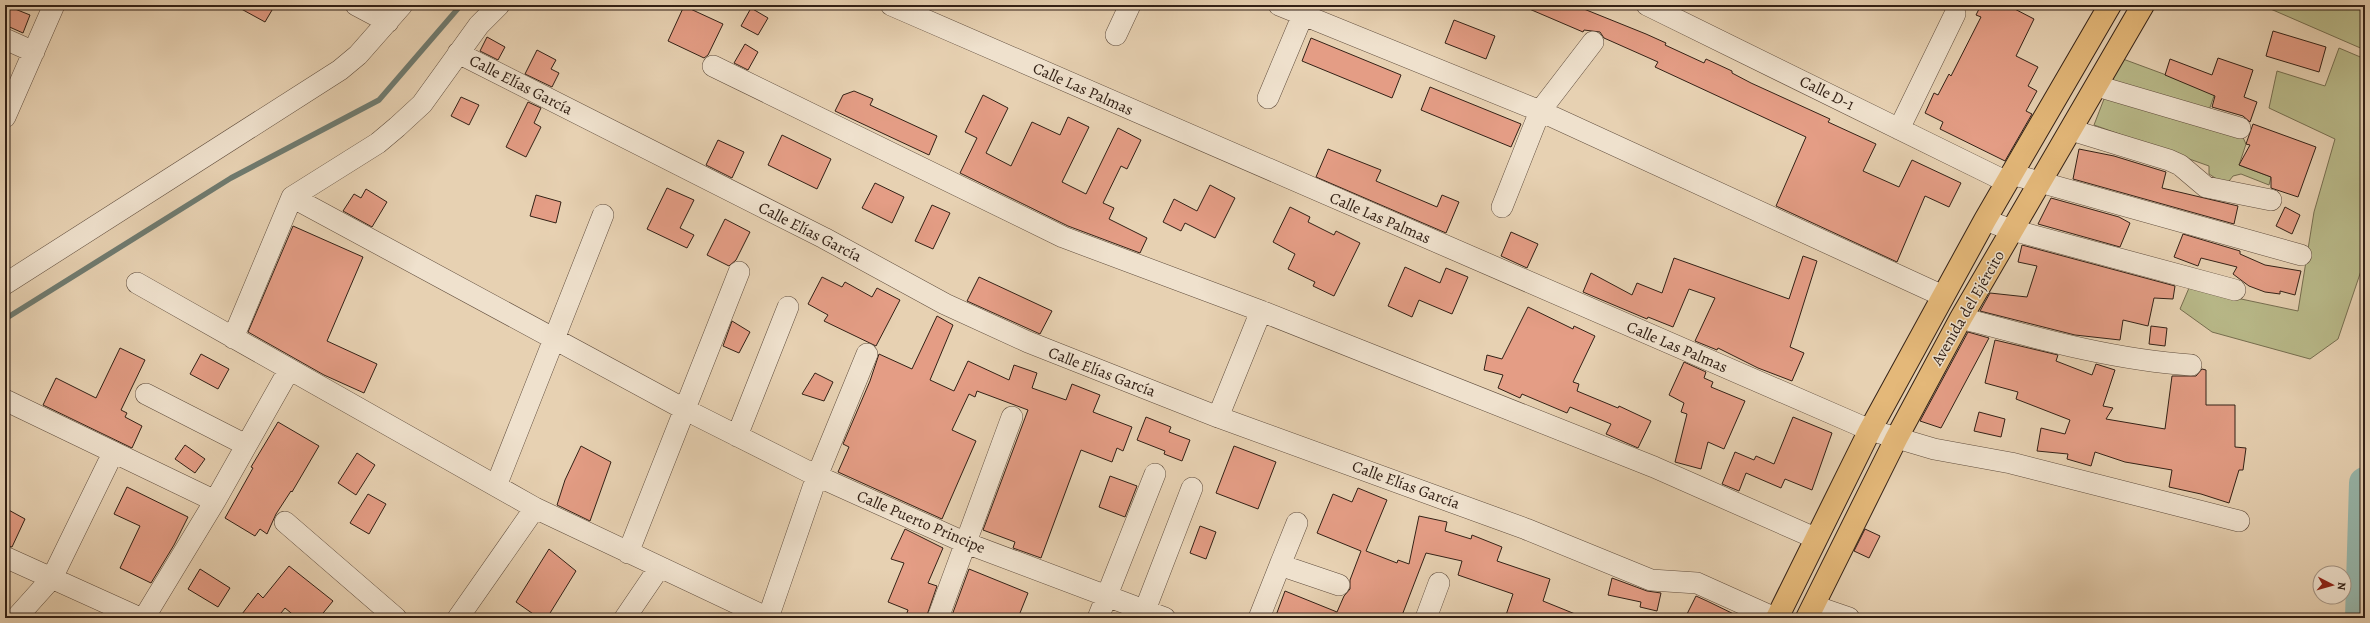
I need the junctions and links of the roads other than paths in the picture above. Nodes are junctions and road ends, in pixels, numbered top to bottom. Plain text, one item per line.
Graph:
1 (54, 5) edge
2 (356, 5) edge
3 (402, 5) edge
4 (499, 5) edge
5 (891, 5) edge
6 (1130, 5) edge
7 (1279, 5) edge
8 (1647, 5) edge
9 (2110, 5) edge
10 (2143, 5) edge
11 (1305, 10) edge
12 (1955, 14) dead end
13 (388, 22) junction
14 (1116, 35) dead end
15 (5, 39) edge
16 (1592, 42) dead end
17 (34, 52) junction
18 (458, 53) junction
19 (713, 66) dead end
20 (2097, 86) junction
21 (1268, 98) dead end
22 (1540, 111) junction
23 (5, 117) edge
24 (2240, 128) dead end
25 (1899, 129) junction
26 (2071, 130) junction
27 (2009, 178) junction
28 (2040, 182) junction
29 (292, 197) junction
30 (2271, 200) dead end
31 (1502, 207) dead end
32 (603, 214) dead end
33 (1984, 220) junction
34 (2012, 230) junction
35 (2301, 256) dead end
36 (739, 272) dead end
37 (137, 283) dead end
38 (5, 284) edge
39 (2235, 290) dead end
40 (1943, 296) junction
41 (788, 307) dead end
42 (1261, 311) junction
43 (1961, 318) junction
44 (233, 338) junction
45 (554, 340) junction
46 (867, 354) dead end
47 (2191, 365) dead end
48 (289, 370) junction
49 (146, 394) dead end
50 (5, 400) edge
51 (684, 409) junction
52 (1012, 417) dead end
53 (1218, 417) junction
54 (1870, 430) junction
55 (736, 436) junction
56 (1896, 439) junction
57 (246, 445) junction
58 (113, 453) junction
59 (1155, 474) dead end
60 (817, 476) junction
61 (496, 486) junction
62 (1192, 488) dead end
63 (215, 501) junction
64 (535, 508) junction
65 (2240, 521) dead end
66 (285, 522) dead end
67 (1297, 523) dead end
68 (1815, 538) junction
69 (966, 543) junction
70 (628, 553) junction
71 (5, 557) edge
72 (1280, 565) junction
73 (659, 568) junction
74 (52, 578) junction
75 (1439, 582) dead end
76 (1339, 585) dead end
77 (1107, 596) junction
78 (1145, 610) junction
79 (1810, 612) edge
80 (16, 618) edge
81 (140, 618) edge
82 (144, 618) edge
83 (396, 618) edge
84 (458, 618) edge
85 (625, 618) edge
86 (768, 618) edge
87 (938, 618) edge
88 (1098, 618) edge
89 (1165, 618) edge
90 (1259, 618) edge
91 (1426, 618) edge
92 (1776, 618) edge
93 (1849, 618) edge

1 - 17 street
2 - 13 street
3 - 13 street
4 - 18 street
5 - 54 street, Calle Las Palmas
6 - 14 street
7 - 11 street
8 - 25 street, Calle D-1
9 - 27 main road, Avenida del Ejército
10 - 20 main road, Avenida del Ejército
11 - 21 street
11 - 22 street
12 - 25 street
13 - 38 street
15 - 17 street
16 - 22 street
17 - 23 street
18 - 29 street
18 - 53 street, Calle Elías García
19 - 42 street
20 - 24 street
20 - 26 main road, Avenida del Ejército
22 - 31 street
22 - 40 street
25 - 27 street, Calle D-1
26 - 28 main road, Avenida del Ejército
26 - 30 street
27 - 28 street, Calle D-1
27 - 33 main road, Avenida del Ejército
28 - 34 main road, Avenida del Ejército
28 - 35 street, Calle D-1
29 - 44 street
29 - 45 street, Calle Puerto Principe
32 - 45 street
33 - 34 street
33 - 40 main road, Avenida del Ejército
34 - 39 street
34 - 43 main road, Avenida del Ejército
36 - 51 street
37 - 44 street
40 - 54 main road, Avenida del Ejército
41 - 55 street
42 - 53 street
42 - 68 street
43 - 47 street
43 - 56 main road, Avenida del Ejército
44 - 48 street
45 - 51 street, Calle Puerto Principe
45 - 61 street
46 - 60 street
48 - 57 street
48 - 61 street
49 - 57 street
50 - 58 street
51 - 55 street, Calle Puerto Principe
51 - 70 street
52 - 69 street
53 - 92 street, Calle Elías García
54 - 56 street, Calle Las Palmas
54 - 68 main road, Avenida del Ejército
55 - 60 street, Calle Puerto Principe
56 - 65 street, Calle Las Palmas
56 - 79 main road, Avenida del Ejército
57 - 63 street
58 - 63 street
58 - 74 street
59 - 77 street
60 - 69 street, Calle Puerto Principe
60 - 86 street
61 - 64 street
62 - 78 street
63 - 82 street
64 - 70 street
64 - 84 street
66 - 83 street
67 - 72 street
68 - 92 main road, Avenida del Ejército
69 - 77 street, Calle Puerto Principe
69 - 87 street
70 - 73 street
71 - 74 street
72 - 76 street
72 - 90 street
73 - 85 street
73 - 86 street
74 - 80 street
74 - 81 street
75 - 91 street
77 - 78 street, Calle Puerto Principe
77 - 88 street
78 - 89 street, Calle Puerto Principe
79 - 93 street

